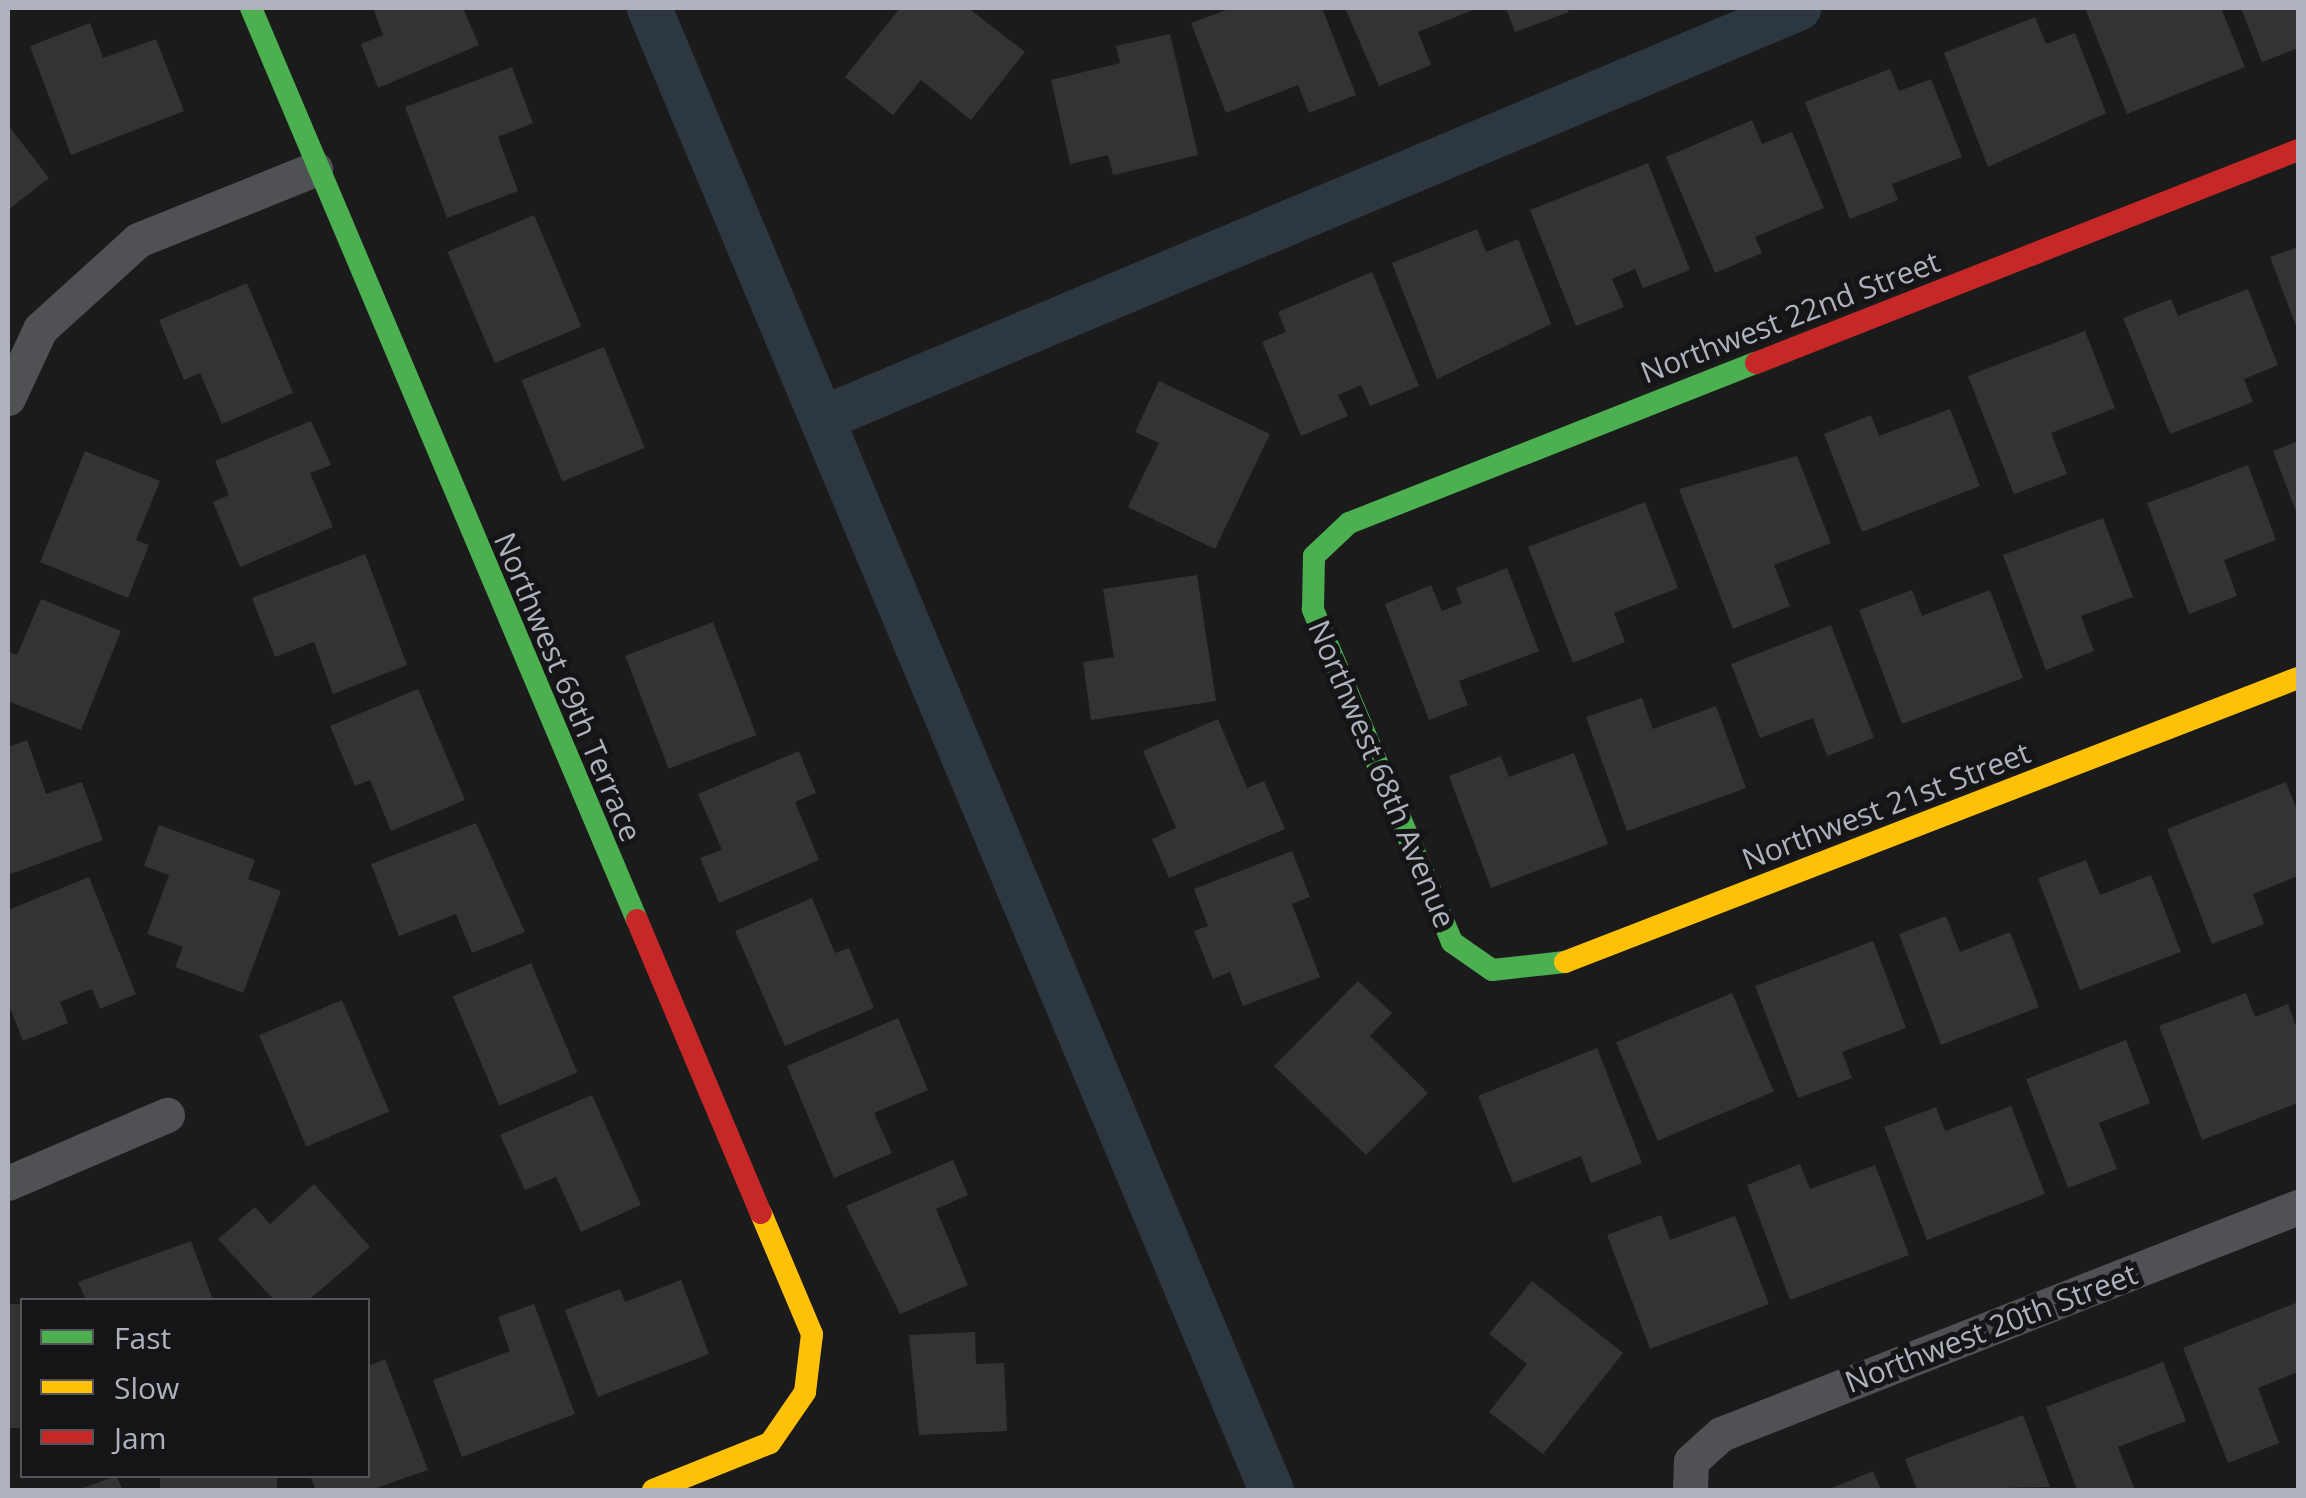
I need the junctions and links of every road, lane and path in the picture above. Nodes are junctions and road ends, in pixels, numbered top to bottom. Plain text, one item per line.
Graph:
1 (251, 8) edge
2 (2298, 150) edge
3 (315, 169) junction
4 (8, 398) edge
5 (1314, 556) joint
6 (2298, 678) edge
7 (1492, 970) joint
8 (167, 1116) dead end
9 (8, 1183) edge
10 (2298, 1206) edge
11 (1690, 1476) edge
12 (659, 1490) edge

1 - 3 street, Northwest 69th Terrace
2 - 5 street, Northwest 22nd Street
3 - 4 street
3 - 12 street, Northwest 69th Terrace
5 - 7 street, Northwest 68th Avenue
6 - 7 street, Northwest 21st Street
8 - 9 street
10 - 11 street, Northwest 20th Street

